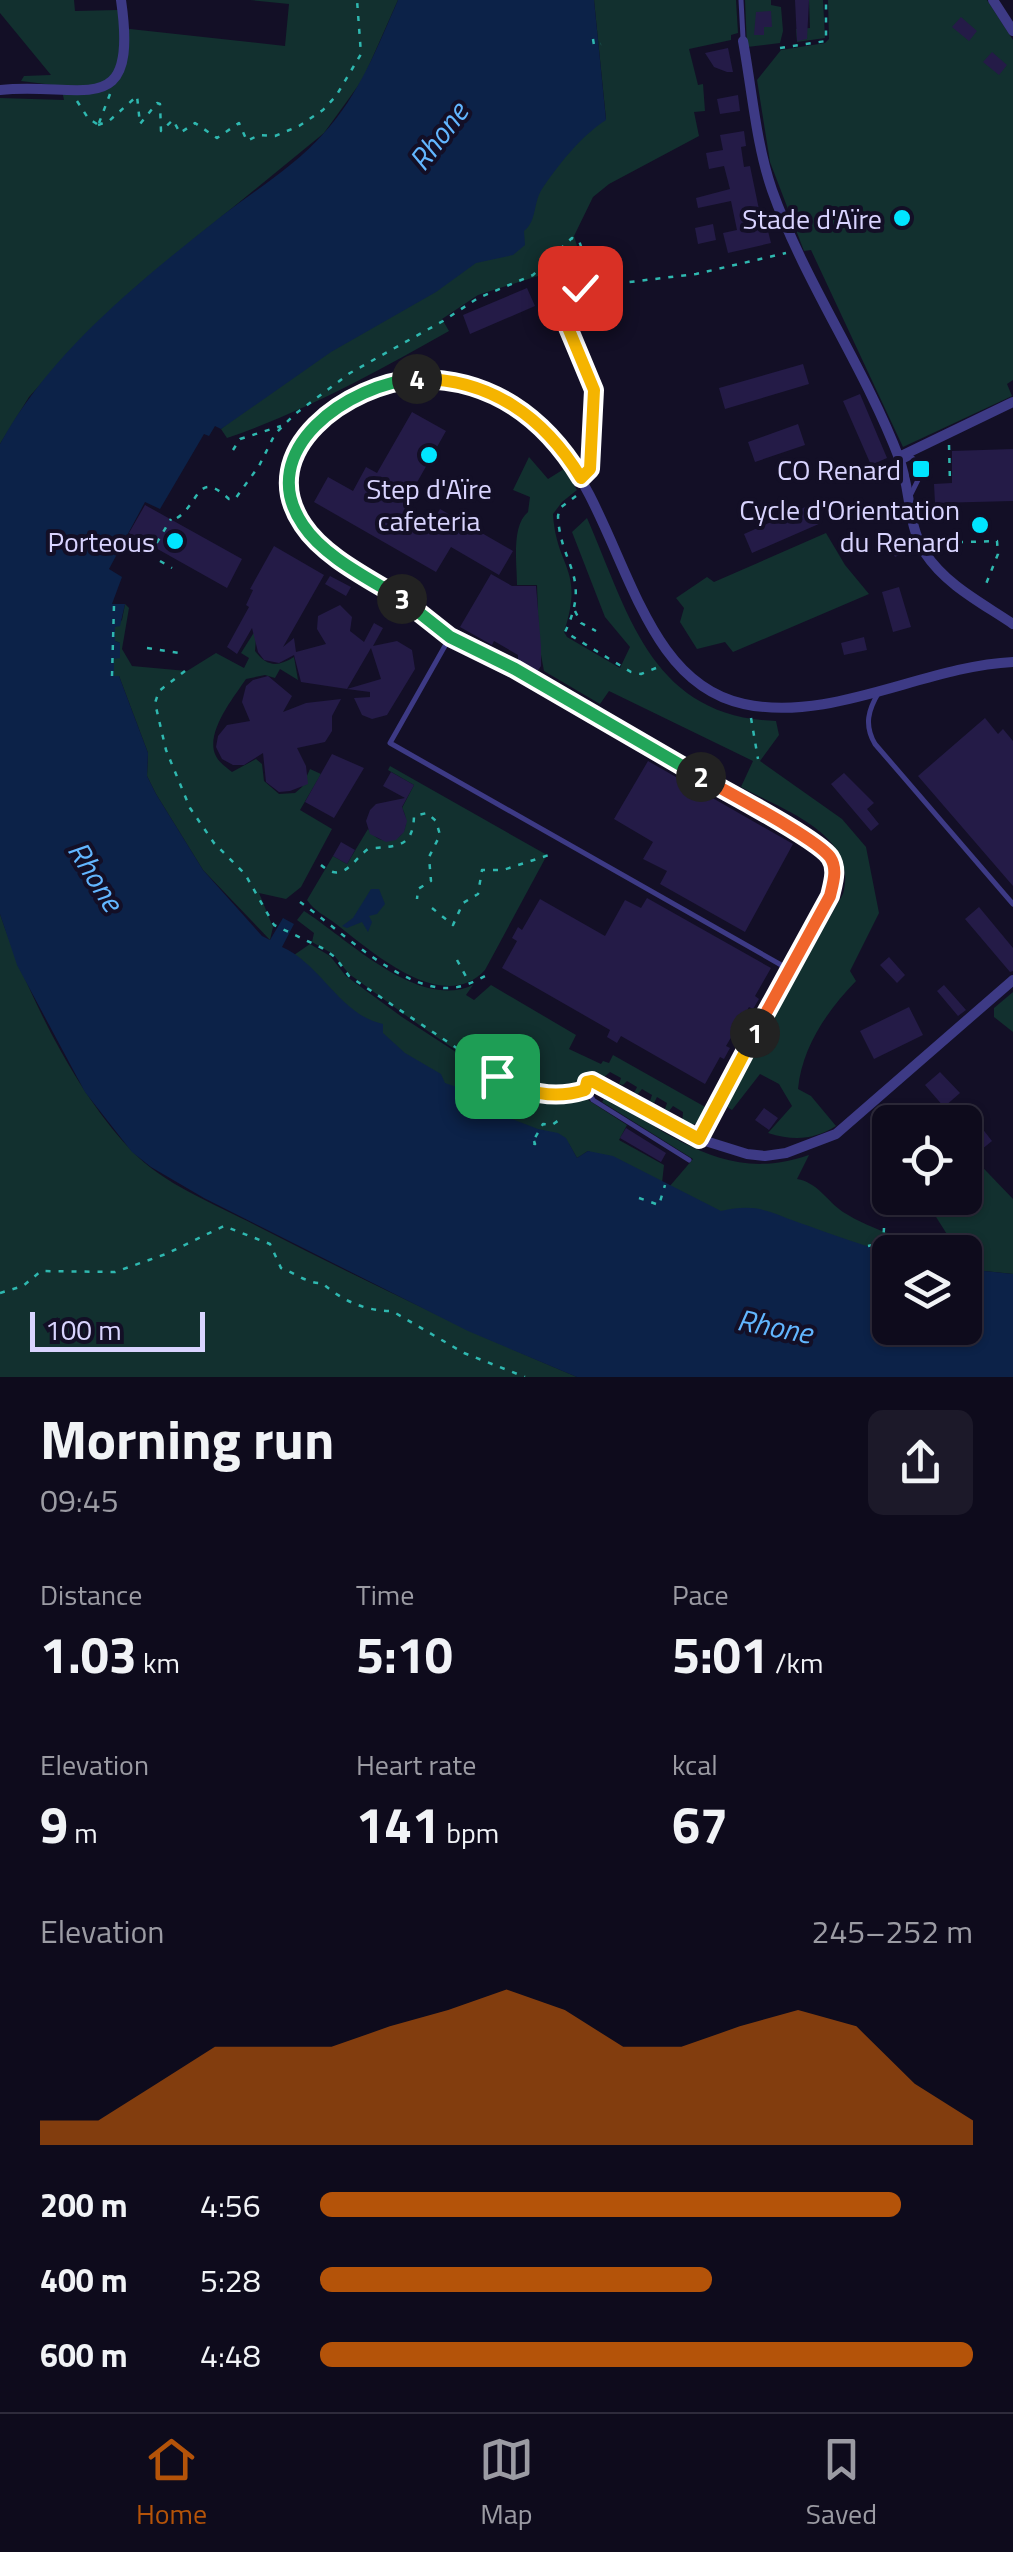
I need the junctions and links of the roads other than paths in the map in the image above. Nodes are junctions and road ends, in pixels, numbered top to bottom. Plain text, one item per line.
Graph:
1 (121, 0) edge
2 (741, 0) edge
3 (993, 0) edge
4 (1013, 31) edge
5 (743, 41) joint
6 (0, 90) edge
7 (444, 380) joint
8 (1013, 402) edge
9 (900, 460) junction
10 (909, 500) junction
11 (1013, 624) edge
12 (450, 637) junction
13 (1013, 662) edge
14 (880, 690) junction
15 (1013, 904) edge
16 (790, 970) junction
17 (1013, 980) edge
18 (699, 1139) junction
19 (689, 1160) dead end

1 - 6 street
2 - 5 lane
3 - 4 street
5 - 9 street
7 - 12 lane
7 - 14 street
8 - 9 street
9 - 10 street
9 - 10 lane
10 - 11 street
12 - 16 lane
12 - 16 lane
13 - 14 street
14 - 15 lane
16 - 18 lane
17 - 18 street
18 - 19 lane

